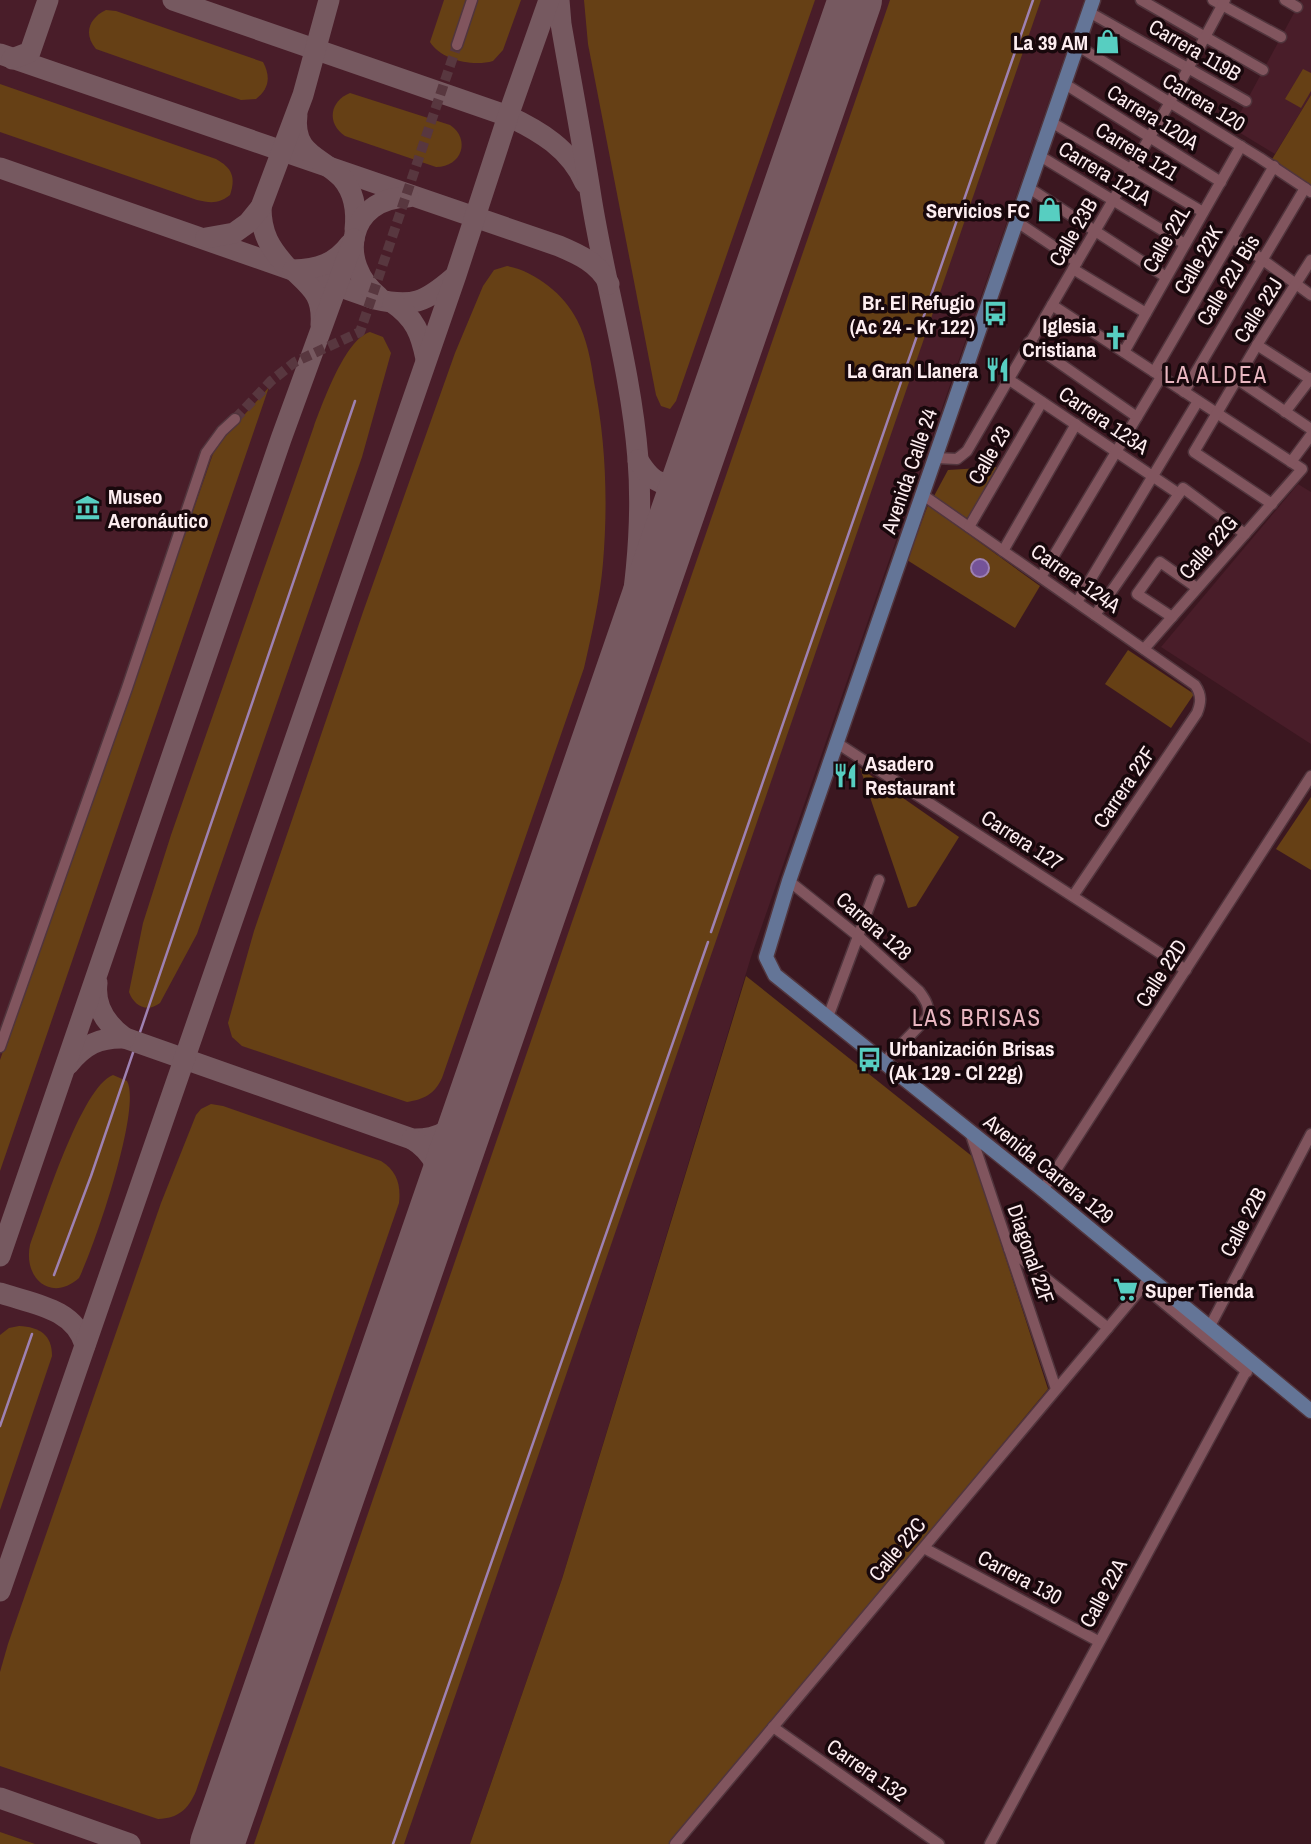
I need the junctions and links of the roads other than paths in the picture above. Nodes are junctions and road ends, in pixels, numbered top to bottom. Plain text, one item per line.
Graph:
1 (472, 0) edge
2 (1141, 0) edge
3 (1285, 0) edge
4 (1220, 2) edge
5 (1091, 6) edge
6 (1297, 7) dead end
7 (1205, 37) junction
8 (1281, 37) dead end
9 (457, 45) tunnel mouth
10 (1077, 46) junction
11 (1188, 69) junction
12 (1263, 70) dead end
13 (1065, 84) junction
14 (1246, 102) dead end
15 (1169, 104) junction
16 (1051, 122) junction
17 (1150, 137) junction
18 (1241, 146) junction
19 (1040, 156) junction
20 (1274, 166) junction
21 (1131, 169) junction
22 (1221, 182) junction
23 (1029, 188) junction
24 (1308, 190) edge
25 (1113, 200) junction
26 (1203, 212) junction
27 (1017, 222) junction
28 (1095, 231) junction
29 (1234, 239) junction
30 (1185, 244) junction
31 (1262, 260) junction
32 (1311, 260) edge
33 (1075, 265) junction
34 (1166, 277) junction
35 (1296, 285) junction
36 (1311, 295) edge
37 (1052, 305) junction
38 (1146, 313) junction
39 (1029, 342) junction
40 (1257, 345) junction
41 (1124, 352) junction
42 (1158, 374) junction
43 (1008, 379) junction
44 (1237, 379) junction
45 (1310, 379) edge
46 (1184, 392) junction
47 (1198, 401) junction
48 (1042, 402) junction
49 (1285, 412) junction
50 (1217, 414) junction
51 (1137, 417) junction
52 (234, 419) tunnel mouth
53 (1076, 424) junction
54 (1311, 429) edge
55 (1311, 435) edge
56 (1116, 452) junction
57 (936, 458) junction
58 (1291, 462) junction
59 (1153, 476) junction
60 (1181, 491) junction
61 (923, 495) junction
62 (1272, 504) junction
63 (969, 527) junction
64 (1245, 534) junction
65 (1003, 551) junction
66 (1041, 577) junction
67 (1197, 588) junction
68 (1077, 602) junction
69 (1095, 615) junction
70 (1172, 617) junction
71 (1144, 649) junction
72 (1200, 697) joint
73 (837, 743) junction
74 (1311, 776) edge
75 (879, 880) dead end
76 (789, 881) junction
77 (1073, 897) junction
78 (858, 936) junction
79 (766, 957) joint
80 (1186, 970) junction
81 (828, 1017) junction
82 (0, 1047) edge
83 (884, 1062) junction
84 (970, 1132) junction
85 (1311, 1134) edge
86 (1043, 1190) junction
87 (1009, 1249) junction
88 (1146, 1282) junction
89 (1108, 1328) junction
90 (1209, 1328) junction
91 (1249, 1367) junction
92 (1056, 1390) junction
93 (1311, 1411) edge
94 (924, 1548) junction
95 (1098, 1641) junction
96 (773, 1727) junction
97 (675, 1844) edge
98 (939, 1844) edge
99 (990, 1844) edge

1 - 9 street
2 - 7 street
3 - 6 street
4 - 7 street, Calle 23B
4 - 8 street
5 - 10 main road, Avenida Calle 24
5 - 11 street, Carrera 119B
7 - 11 street, Calle 23B
7 - 12 street
10 - 13 main road, Avenida Calle 24
10 - 15 street, Carrera 120
11 - 14 street, Carrera 119B
11 - 15 street, Calle 23B
13 - 16 main road, Avenida Calle 24
13 - 17 street, Carrera 120A
15 - 17 street, Calle 23B
15 - 18 street, Carrera 120
16 - 19 main road, Avenida Calle 24
16 - 21 street, Carrera 121
17 - 21 street, Calle 23B
17 - 22 street, Carrera 120A
18 - 20 street, Carrera 120
18 - 22 street, Calle 22L
19 - 23 main road, Avenida Calle 24
19 - 25 street, Carrera 121A
20 - 24 street, Carrera 120
20 - 29 street, Calle 22K
21 - 25 street, Calle 23B
21 - 26 street, Carrera 121
22 - 26 street, Calle 22L
23 - 27 main road, Avenida Calle 24
23 - 28 street
24 - 31 street, Calle 22J Bis
25 - 28 street, Calle 23B
25 - 30 street, Carrera 121A
26 - 30 street, Calle 22L
27 - 33 street
27 - 57 main road, Avenida Calle 24
28 - 33 street, Calle 23B
28 - 34 street
29 - 31 street
29 - 42 street, Calle 22K
30 - 34 street, Calle 22L
31 - 35 street
31 - 46 street, Calle 22J Bis
32 - 35 street, Calle 22J
33 - 37 street, Calle 23B
33 - 38 street
34 - 38 street, Calle 22L
35 - 36 street
35 - 40 street, Calle 22J
37 - 39 street, Calle 23B
37 - 41 street
38 - 41 street, Calle 22L
39 - 43 street, Calle 23B
39 - 51 street
40 - 44 street, Calle 22J
40 - 45 street
41 - 42 street
42 - 46 street
42 - 51 street, Calle 22K
43 - 48 street, Carrera 123A
43 - 57 street, Calle 23B
44 - 49 street
44 - 50 street, Calle 22J
45 - 49 street
46 - 47 street
47 - 50 street
47 - 59 street
48 - 53 street, Carrera 123A
48 - 63 street, Calle 23
49 - 54 street
50 - 58 street
50 - 62 street, Calle 22J
51 - 56 street, Calle 22K
52 - 82 street
53 - 56 street, Carrera 123A
53 - 65 street
55 - 58 street
56 - 59 street, Carrera 123A
56 - 66 street, Calle 22K
57 - 61 main road, Avenida Calle 24
58 - 62 street, Calle 22G
59 - 60 street, Carrera 123A
59 - 68 street
60 - 64 street, Carrera 123A
60 - 69 street
61 - 63 street, Carrera 124A
61 - 73 main road, Avenida Calle 24
62 - 64 street, Calle 22G
63 - 65 street, Carrera 124A
64 - 67 street, Calle 22G
65 - 66 street, Carrera 124A
66 - 68 street, Carrera 124A
67 - 70 street, Calle 22G
67 - 70 street
68 - 69 street, Carrera 124A
69 - 71 street, Carrera 124A
70 - 71 street, Calle 22G
71 - 72 street, Carrera 124A
72 - 77 street, Carrera 22F
73 - 76 main road, Avenida Calle 24
73 - 77 street, Carrera 127
74 - 80 street, Calle 22D
75 - 78 street
76 - 78 street, Carrera 128
76 - 79 main road, Avenida Calle 24
77 - 80 street, Carrera 127
78 - 81 street
78 - 83 street, Carrera 128
79 - 81 main road, Avenida Carrera 129
80 - 86 street, Calle 22D
81 - 83 main road, Avenida Carrera 129
83 - 84 main road, Avenida Carrera 129
84 - 86 main road, Avenida Carrera 129
84 - 87 street, Diagonal 22F
85 - 90 street, Calle 22B
86 - 88 main road, Avenida Carrera 129
87 - 89 street
87 - 92 street, Diagonal 22F
88 - 89 street, Calle 22C
88 - 90 main road, Avenida Carrera 129
88 - 91 street
89 - 92 street, Calle 22C
90 - 91 main road, Avenida Carrera 129
91 - 93 main road, Avenida Carrera 129
91 - 95 street, Calle 22A
92 - 94 street, Calle 22C
94 - 95 street, Carrera 130
94 - 96 street, Calle 22C
95 - 99 street, Calle 22A
96 - 97 street, Calle 22C
96 - 98 street, Carrera 132

